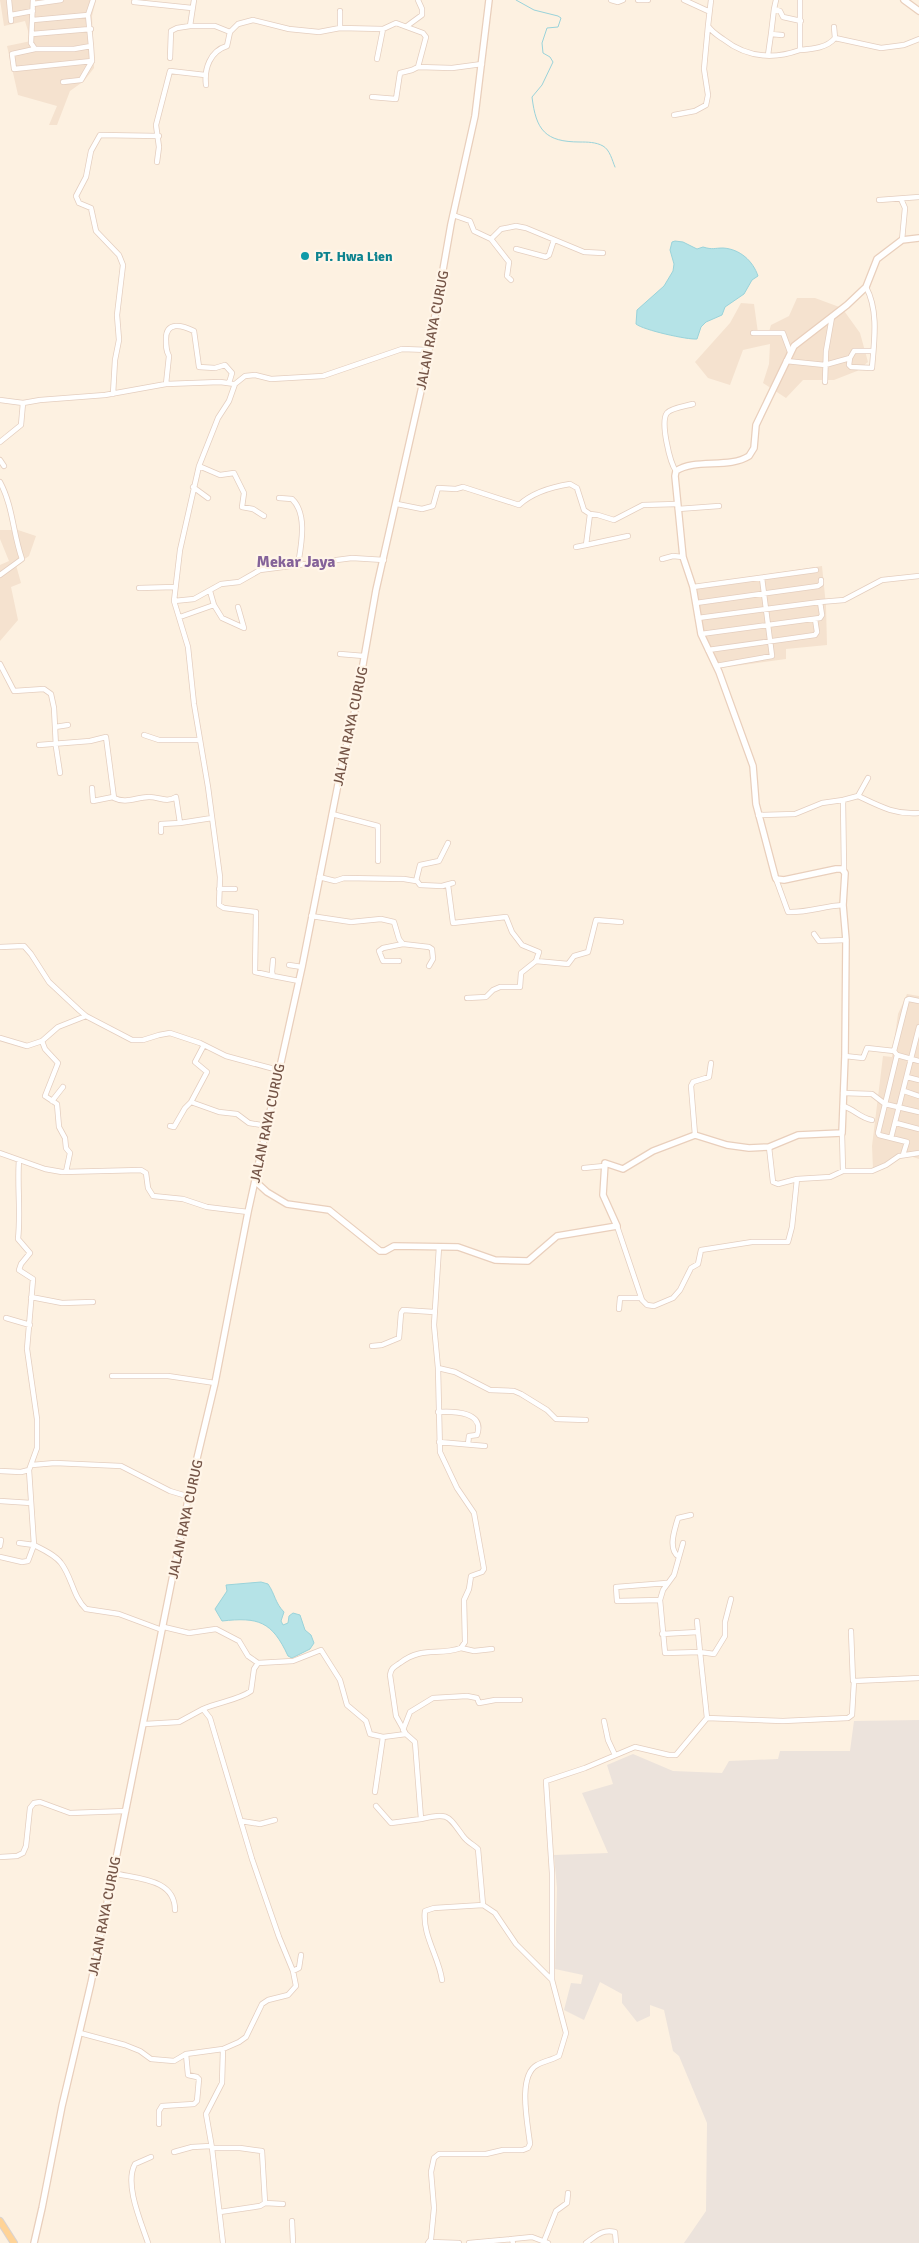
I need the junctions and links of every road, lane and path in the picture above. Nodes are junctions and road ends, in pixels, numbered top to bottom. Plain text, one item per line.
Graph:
1 (9, 0) edge
2 (61, 0) edge
3 (93, 0) edge
4 (194, 0) edge
5 (418, 0) edge
6 (489, 0) edge
7 (611, 0) edge
8 (623, 0) edge
9 (638, 0) edge
10 (648, 0) edge
11 (684, 0) edge
12 (711, 0) edge
13 (776, 0) edge
14 (800, 0) edge
15 (904, 0) edge
16 (33, 2) edge
17 (134, 2) dead end
18 (192, 8) junction
19 (774, 9) junction
20 (340, 11) dead end
21 (708, 11) junction
22 (919, 11) edge
23 (33, 12) junction
24 (11, 15) junction
25 (88, 15) junction
26 (33, 20) junction
27 (11, 21) dead end
28 (801, 21) junction
29 (190, 26) junction
30 (408, 26) junction
31 (708, 26) junction
32 (834, 27) dead end
33 (340, 28) junction
34 (91, 29) junction
35 (383, 29) junction
36 (230, 32) junction
37 (32, 34) junction
38 (771, 34) junction
39 (782, 35) dead end
40 (836, 38) junction
41 (919, 39) edge
42 (91, 46) junction
43 (35, 50) junction
44 (800, 50) junction
45 (768, 55) junction
46 (170, 58) dead end
47 (377, 59) dead end
48 (92, 61) junction
49 (482, 64) junction
50 (418, 67) junction
51 (205, 75) junction
52 (63, 82) dead end
53 (206, 86) dead end
54 (372, 97) dead end
55 (674, 115) dead end
56 (159, 136) junction
57 (157, 162) dead end
58 (919, 197) edge
59 (901, 199) junction
60 (879, 200) dead end
61 (453, 215) junction
62 (919, 238) edge
63 (491, 239) junction
64 (554, 240) junction
65 (902, 240) junction
66 (516, 249) dead end
67 (603, 252) dead end
68 (511, 280) dead end
69 (866, 287) junction
70 (832, 317) junction
71 (753, 333) dead end
72 (429, 350) junction
73 (873, 351) junction
74 (790, 352) junction
75 (850, 358) junction
76 (786, 361) junction
77 (825, 365) junction
78 (825, 382) dead end
79 (229, 383) junction
80 (166, 384) junction
81 (235, 384) junction
82 (113, 394) junction
83 (0, 400) edge
84 (23, 404) junction
85 (693, 404) dead end
86 (0, 442) edge
87 (0, 460) edge
88 (4, 466) dead end
89 (199, 466) junction
90 (676, 471) junction
91 (0, 482) edge
92 (193, 487) junction
93 (208, 498) dead end
94 (278, 498) dead end
95 (396, 504) junction
96 (719, 506) dead end
97 (678, 507) junction
98 (590, 514) junction
99 (264, 516) dead end
100 (628, 536) dead end
101 (586, 545) junction
102 (576, 547) dead end
103 (683, 557) junction
104 (662, 559) dead end
105 (384, 560) junction
106 (298, 565) junction
107 (816, 570) dead end
108 (0, 575) edge
109 (919, 576) edge
110 (762, 578) junction
111 (821, 580) dead end
112 (175, 587) junction
113 (693, 587) junction
114 (138, 588) dead end
115 (210, 591) junction
116 (764, 593) junction
117 (174, 602) junction
118 (820, 602) junction
119 (696, 603) junction
120 (214, 605) junction
121 (238, 607) dead end
122 (766, 609) junction
123 (180, 617) junction
124 (698, 618) junction
125 (815, 619) junction
126 (768, 626) junction
127 (701, 634) junction
128 (770, 642) junction
129 (708, 650) junction
130 (340, 654) dead end
131 (364, 656) junction
132 (0, 664) edge
133 (716, 666) junction
134 (68, 725) dead end
135 (55, 727) junction
136 (144, 735) dead end
137 (200, 740) junction
138 (56, 742) junction
139 (39, 745) dead end
140 (60, 773) dead end
141 (868, 778) dead end
142 (92, 788) dead end
143 (858, 796) junction
144 (113, 797) junction
145 (843, 800) junction
146 (919, 813) edge
147 (332, 814) junction
148 (758, 815) junction
149 (212, 818) junction
150 (180, 823) junction
151 (161, 832) dead end
152 (448, 843) dead end
153 (378, 861) dead end
154 (844, 870) junction
155 (319, 878) junction
156 (776, 879) junction
157 (417, 881) junction
158 (453, 883) dead end
159 (448, 885) junction
160 (219, 889) junction
161 (235, 889) dead end
162 (843, 905) junction
163 (311, 916) junction
164 (621, 922) dead end
165 (814, 934) dead end
166 (846, 940) junction
167 (403, 944) junction
168 (0, 947) edge
169 (273, 960) dead end
170 (400, 961) dead end
171 (536, 961) junction
172 (289, 964) dead end
173 (429, 966) dead end
174 (302, 967) junction
175 (273, 976) junction
176 (299, 981) junction
177 (467, 998) dead end
178 (919, 1001) edge
179 (86, 1016) junction
180 (919, 1027) edge
181 (0, 1038) edge
182 (918, 1039) edge
183 (42, 1041) junction
184 (204, 1045) junction
185 (895, 1053) junction
186 (845, 1056) junction
187 (912, 1059) junction
188 (919, 1061) edge
189 (711, 1063) dead end
190 (278, 1070) junction
191 (907, 1077) junction
192 (919, 1080) edge
193 (63, 1087) dead end
194 (904, 1091) junction
195 (843, 1093) junction
196 (919, 1096) edge
197 (52, 1101) junction
198 (192, 1102) junction
199 (885, 1104) junction
200 (843, 1106) junction
201 (899, 1107) junction
202 (919, 1112) edge
203 (872, 1120) dead end
204 (896, 1123) junction
205 (170, 1126) dead end
206 (267, 1126) junction
207 (919, 1129) edge
208 (842, 1133) junction
209 (695, 1135) junction
210 (891, 1138) junction
211 (769, 1147) junction
212 (0, 1153) edge
213 (919, 1153) edge
214 (904, 1155) junction
215 (19, 1160) junction
216 (604, 1166) junction
217 (584, 1168) dead end
218 (842, 1171) junction
219 (66, 1172) junction
220 (797, 1179) junction
221 (255, 1181) junction
222 (248, 1212) junction
223 (616, 1226) junction
224 (439, 1247) junction
225 (31, 1297) junction
226 (641, 1298) junction
227 (92, 1302) dead end
228 (620, 1309) dead end
229 (434, 1312) junction
230 (6, 1318) dead end
231 (30, 1325) junction
232 (372, 1346) dead end
233 (438, 1368) junction
234 (112, 1376) dead end
235 (216, 1383) junction
236 (438, 1412) junction
237 (586, 1420) dead end
238 (439, 1442) junction
239 (468, 1444) junction
240 (485, 1446) dead end
241 (31, 1467) junction
242 (0, 1471) edge
243 (190, 1497) junction
244 (0, 1501) edge
245 (31, 1504) junction
246 (691, 1515) dead end
247 (1, 1540) dead end
248 (18, 1542) dead end
249 (683, 1543) dead end
250 (34, 1545) junction
251 (0, 1546) edge
252 (0, 1557) edge
253 (679, 1557) junction
254 (667, 1583) junction
255 (660, 1600) junction
256 (731, 1600) dead end
257 (697, 1622) dead end
258 (163, 1629) junction
259 (698, 1632) junction
260 (851, 1632) dead end
261 (662, 1634) junction
262 (461, 1648) junction
263 (492, 1650) dead end
264 (700, 1652) junction
265 (258, 1662) junction
266 (919, 1678) edge
267 (853, 1681) junction
268 (520, 1700) dead end
269 (203, 1709) junction
270 (707, 1718) junction
271 (604, 1721) dead end
272 (145, 1724) junction
273 (404, 1732) junction
274 (382, 1736) junction
275 (615, 1755) junction
276 (375, 1792) dead end
277 (376, 1806) dead end
278 (126, 1811) junction
279 (421, 1819) junction
280 (275, 1820) dead end
281 (242, 1821) junction
282 (0, 1856) edge
283 (113, 1873) junction
284 (482, 1905) junction
285 (175, 1910) dead end
286 (301, 1954) dead end
287 (294, 1971) junction
288 (442, 1980) dead end
289 (552, 1980) junction
290 (80, 2033) junction
291 (223, 2049) junction
292 (186, 2054) junction
293 (159, 2124) dead end
294 (212, 2147) junction
295 (174, 2152) dead end
296 (151, 2157) dead end
297 (568, 2193) dead end
298 (265, 2203) junction
299 (283, 2204) dead end
300 (220, 2212) junction
301 (0, 2221) edge
302 (292, 2221) dead end
303 (512, 2241) edge
304 (429, 2242) edge
305 (546, 2242) edge
306 (14, 2243) edge
307 (34, 2243) edge
308 (148, 2243) edge
309 (223, 2243) edge
310 (293, 2243) edge
311 (459, 2243) edge
312 (469, 2243) edge
313 (586, 2243) edge
314 (616, 2243) edge

1 - 24 street
2 - 16 street
3 - 25 street
4 - 18 street
5 - 30 street
6 - 49 street, JALAN RAYA CURUG
7 - 8 street
9 - 10 street
11 - 21 street
12 - 21 street
13 - 19 street
14 - 28 street
15 - 22 street
16 - 23 street
17 - 18 street
18 - 29 street
19 - 28 street
19 - 38 street
20 - 33 street
21 - 31 street
23 - 24 street
23 - 26 street
24 - 27 street
25 - 26 street
25 - 34 street
26 - 37 street
28 - 44 street
29 - 36 street
29 - 46 street
30 - 35 street
30 - 50 street
31 - 45 street
31 - 55 street
32 - 40 street
33 - 35 street
33 - 36 street
34 - 37 street
34 - 42 street
35 - 47 street
36 - 51 street
37 - 43 street
38 - 39 street
38 - 45 street
40 - 41 street
40 - 44 street
42 - 43 street
42 - 48 street
43 - 48 street
44 - 45 street
48 - 52 street
49 - 50 street
49 - 61 street, JALAN RAYA CURUG
50 - 54 street
51 - 53 street
51 - 56 street
56 - 57 street
56 - 82 street
58 - 59 street
59 - 60 street
59 - 65 street
61 - 63 street
61 - 72 street, JALAN RAYA CURUG
62 - 65 street
63 - 64 street
63 - 68 street
64 - 66 street
64 - 67 street
65 - 69 street
69 - 70 street
69 - 73 street
70 - 74 street
70 - 77 street
71 - 74 street
72 - 81 street
72 - 95 street, JALAN RAYA CURUG
73 - 75 street
73 - 75 street
74 - 76 street
75 - 77 street
76 - 77 street
76 - 90 street
77 - 78 street
79 - 80 street
79 - 80 street
79 - 81 street
80 - 82 street
81 - 89 street
82 - 84 street
83 - 84 street
84 - 86 street
85 - 90 street
87 - 88 street
89 - 92 street
89 - 99 street
90 - 97 street
91 - 108 street
92 - 93 street
92 - 112 street
94 - 106 street
95 - 98 street
95 - 105 street, JALAN RAYA CURUG
96 - 97 street
97 - 98 street
97 - 103 street
98 - 101 street
100 - 101 street
101 - 102 street
103 - 104 street
103 - 113 street
105 - 106 street
105 - 131 street, JALAN RAYA CURUG
106 - 115 street
107 - 110 street
109 - 118 street
110 - 113 street
110 - 116 street
111 - 116 street
112 - 114 street
112 - 117 street
113 - 119 street
115 - 117 street
115 - 120 street
116 - 119 street
116 - 122 street
117 - 123 street
118 - 122 street
118 - 125 street
119 - 124 street
120 - 121 street
120 - 123 street
122 - 124 street
122 - 126 street
123 - 137 street
124 - 127 street
125 - 126 street
125 - 128 street
126 - 127 street
126 - 128 street
127 - 129 street
128 - 129 street
128 - 133 street
129 - 133 street
130 - 131 street
131 - 147 street, JALAN RAYA CURUG
132 - 135 street
133 - 148 street
134 - 135 street
135 - 138 street
136 - 137 street
137 - 149 street
138 - 139 street
138 - 140 street
138 - 144 street
141 - 143 street
142 - 144 street
143 - 145 street
143 - 146 street
144 - 150 street
145 - 148 street
145 - 154 street
147 - 153 street
147 - 155 street, JALAN RAYA CURUG
148 - 156 street
149 - 150 street
149 - 160 street
150 - 151 street
152 - 157 street
154 - 156 street
154 - 162 street
155 - 157 street
155 - 163 street, JALAN RAYA CURUG
156 - 162 street
157 - 159 street
158 - 159 street
159 - 171 street
160 - 161 street
160 - 175 street
162 - 166 street
163 - 167 street
163 - 174 street, JALAN RAYA CURUG
164 - 171 street
165 - 166 street
166 - 186 street
167 - 170 street
167 - 173 street
168 - 179 street
169 - 175 street
171 - 177 street
172 - 174 street
174 - 176 street, JALAN RAYA CURUG
175 - 176 street
176 - 190 street, JALAN RAYA CURUG
178 - 185 street
179 - 183 street
179 - 184 street
180 - 182 street
181 - 183 street
182 - 187 street
183 - 197 street
184 - 190 street
184 - 198 street
185 - 186 street
185 - 187 street
185 - 199 street
186 - 195 street
187 - 188 street
187 - 191 street
189 - 209 street
190 - 206 street, JALAN RAYA CURUG
191 - 192 street
191 - 194 street
193 - 197 street
194 - 196 street
194 - 201 street
195 - 199 street
195 - 200 street
197 - 219 street
198 - 205 street
198 - 206 street
199 - 201 street
199 - 210 street
200 - 203 street
200 - 208 street
201 - 202 street
201 - 204 street
204 - 207 street
204 - 210 street
206 - 221 street, JALAN RAYA CURUG
208 - 211 street
208 - 218 street
209 - 211 street
209 - 216 street
210 - 214 street
211 - 220 street
212 - 215 street
213 - 214 street
214 - 218 street
215 - 219 street
215 - 225 street
216 - 217 street
216 - 223 street
218 - 220 street
219 - 222 street
220 - 226 street
221 - 222 street, JALAN RAYA CURUG
221 - 224 street
222 - 235 street, JALAN RAYA CURUG
223 - 224 street
223 - 226 street
224 - 229 street
225 - 227 street
225 - 231 street
226 - 228 street
229 - 232 street
229 - 233 street
230 - 231 street
231 - 241 street
233 - 236 street
233 - 237 street
234 - 235 street
235 - 243 street, JALAN RAYA CURUG
236 - 238 street
236 - 239 street
238 - 239 street
238 - 262 street
239 - 240 street
241 - 242 street
241 - 243 street
241 - 245 street
243 - 258 street, JALAN RAYA CURUG
244 - 245 street
245 - 250 street
246 - 253 street
247 - 251 street
248 - 250 street
249 - 253 street
250 - 252 street
250 - 258 street
253 - 254 street
254 - 255 street
254 - 255 street
255 - 261 street
256 - 264 street
257 - 259 street
258 - 265 street
258 - 272 street, JALAN RAYA CURUG
259 - 261 street
259 - 264 street
260 - 267 street
261 - 264 street
262 - 263 street
262 - 273 street
264 - 270 street
265 - 269 street
265 - 274 street
266 - 267 street
267 - 270 street
268 - 273 street
269 - 272 street
269 - 281 street
270 - 275 street
271 - 275 street
272 - 278 street, JALAN RAYA CURUG
273 - 274 street
273 - 279 street
274 - 276 street
275 - 289 street
277 - 279 street
278 - 282 street
278 - 283 street, JALAN RAYA CURUG
279 - 284 street
280 - 281 street
281 - 287 street
283 - 285 street
283 - 290 street, JALAN RAYA CURUG
284 - 288 street
284 - 289 street
286 - 287 street
287 - 291 street
289 - 304 street
290 - 292 street
290 - 307 street, JALAN RAYA CURUG
291 - 292 street
291 - 294 street
292 - 293 street
294 - 295 street
294 - 298 street
294 - 300 street
296 - 308 street
297 - 305 street
298 - 299 street
298 - 300 street
300 - 309 street
301 - 306 main road
302 - 310 street
303 - 305 street
303 - 312 street
304 - 311 street
313 - 314 street

